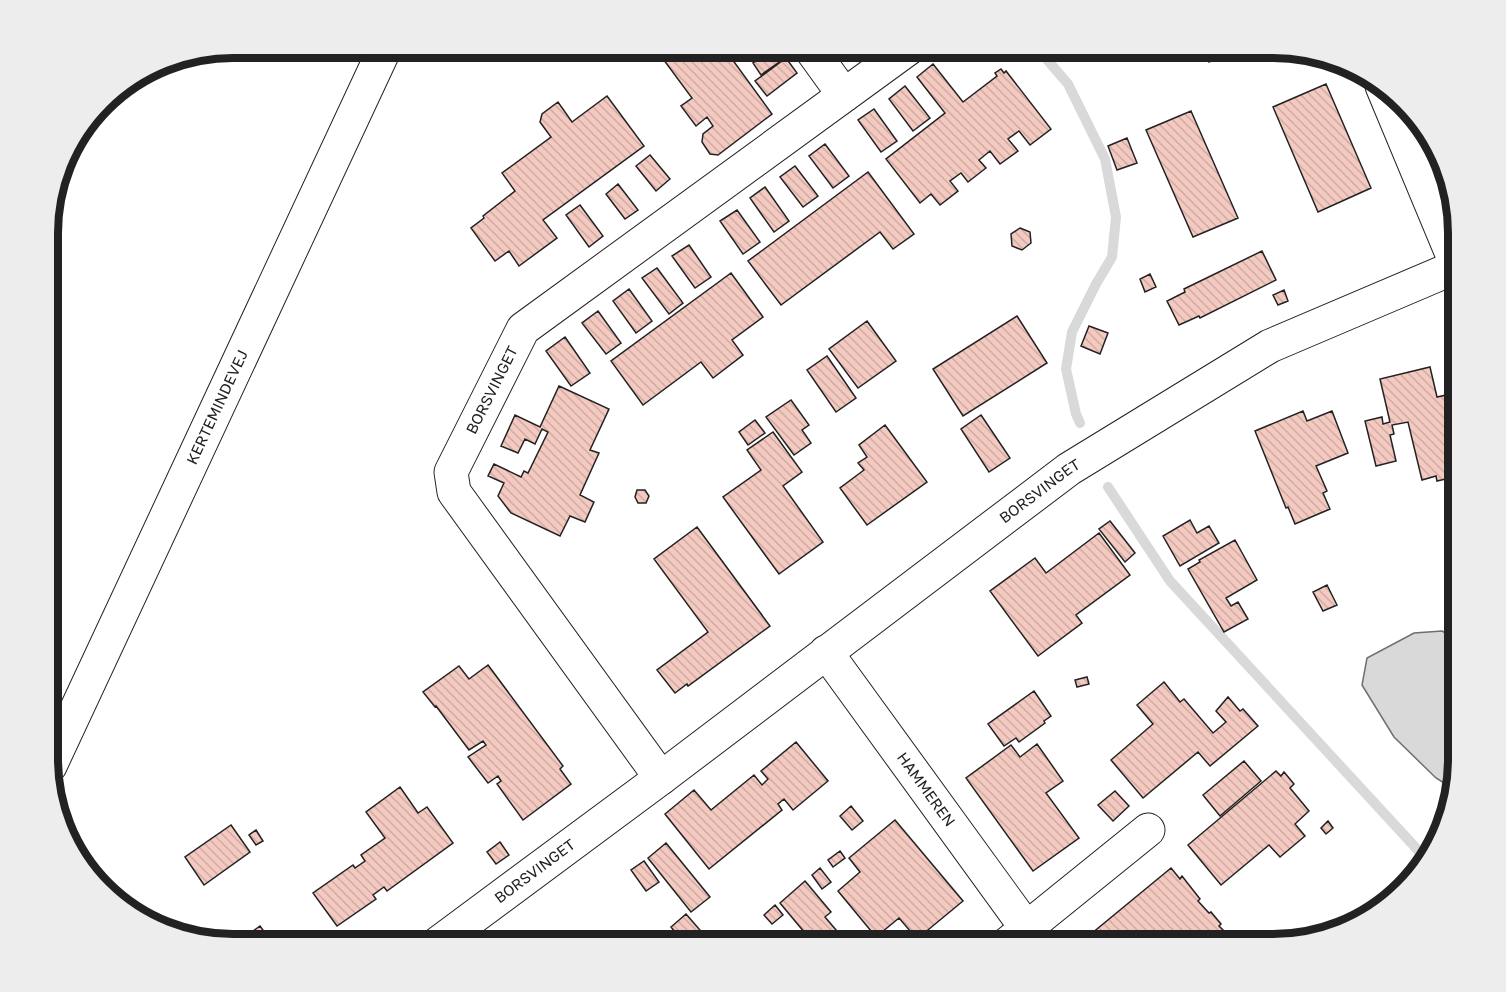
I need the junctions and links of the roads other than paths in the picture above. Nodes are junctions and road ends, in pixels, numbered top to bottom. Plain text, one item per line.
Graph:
1 (380, 58) edge
2 (817, 58) edge
3 (895, 58) edge
4 (844, 95) junction
5 (1389, 103) edge
6 (1447, 242) edge
7 (1447, 270) edge
8 (826, 652) junction
9 (58, 749) edge
10 (661, 777) junction
11 (1148, 830) dead end
12 (1020, 933) edge
13 (1029, 933) edge
14 (451, 934) edge

1 - 9 street, KERTEMINDEVEJ
2 - 4 street
3 - 4 street, BORSVINGET
4 - 10 street, BORSVINGET
5 - 6 street
7 - 8 street, BORSVINGET
8 - 10 street, BORSVINGET
8 - 12 street, HAMMEREN
10 - 14 street, BORSVINGET
11 - 13 street, HAMMEREN

